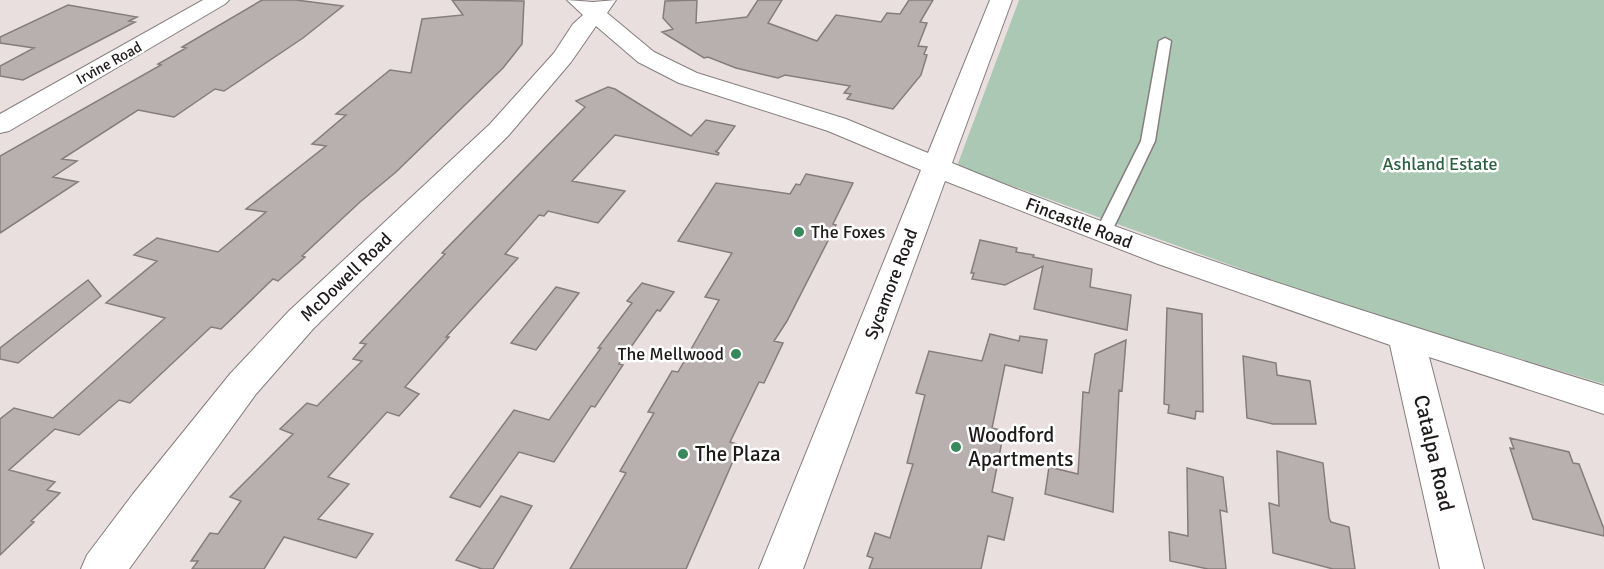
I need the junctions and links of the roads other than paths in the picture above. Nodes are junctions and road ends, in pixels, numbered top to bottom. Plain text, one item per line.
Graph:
1 (218, 0) edge
2 (1001, 0) edge
3 (593, 5) edge
4 (1165, 41) dead end
5 (0, 125) edge
6 (936, 167) junction
7 (1103, 232) junction
8 (1406, 337) junction
9 (1604, 400) edge
10 (103, 569) edge
11 (781, 569) edge
12 (1461, 569) edge

1 - 5 street, Irvine Road
2 - 6 street, Sycamore Road
3 - 6 street, Fincastle Road
3 - 10 street, McDowell Road
4 - 7 lane
6 - 7 street, Fincastle Road
6 - 11 street, Sycamore Road
7 - 8 street, Fincastle Road
8 - 9 street, Fincastle Road
8 - 12 street, Catalpa Road

